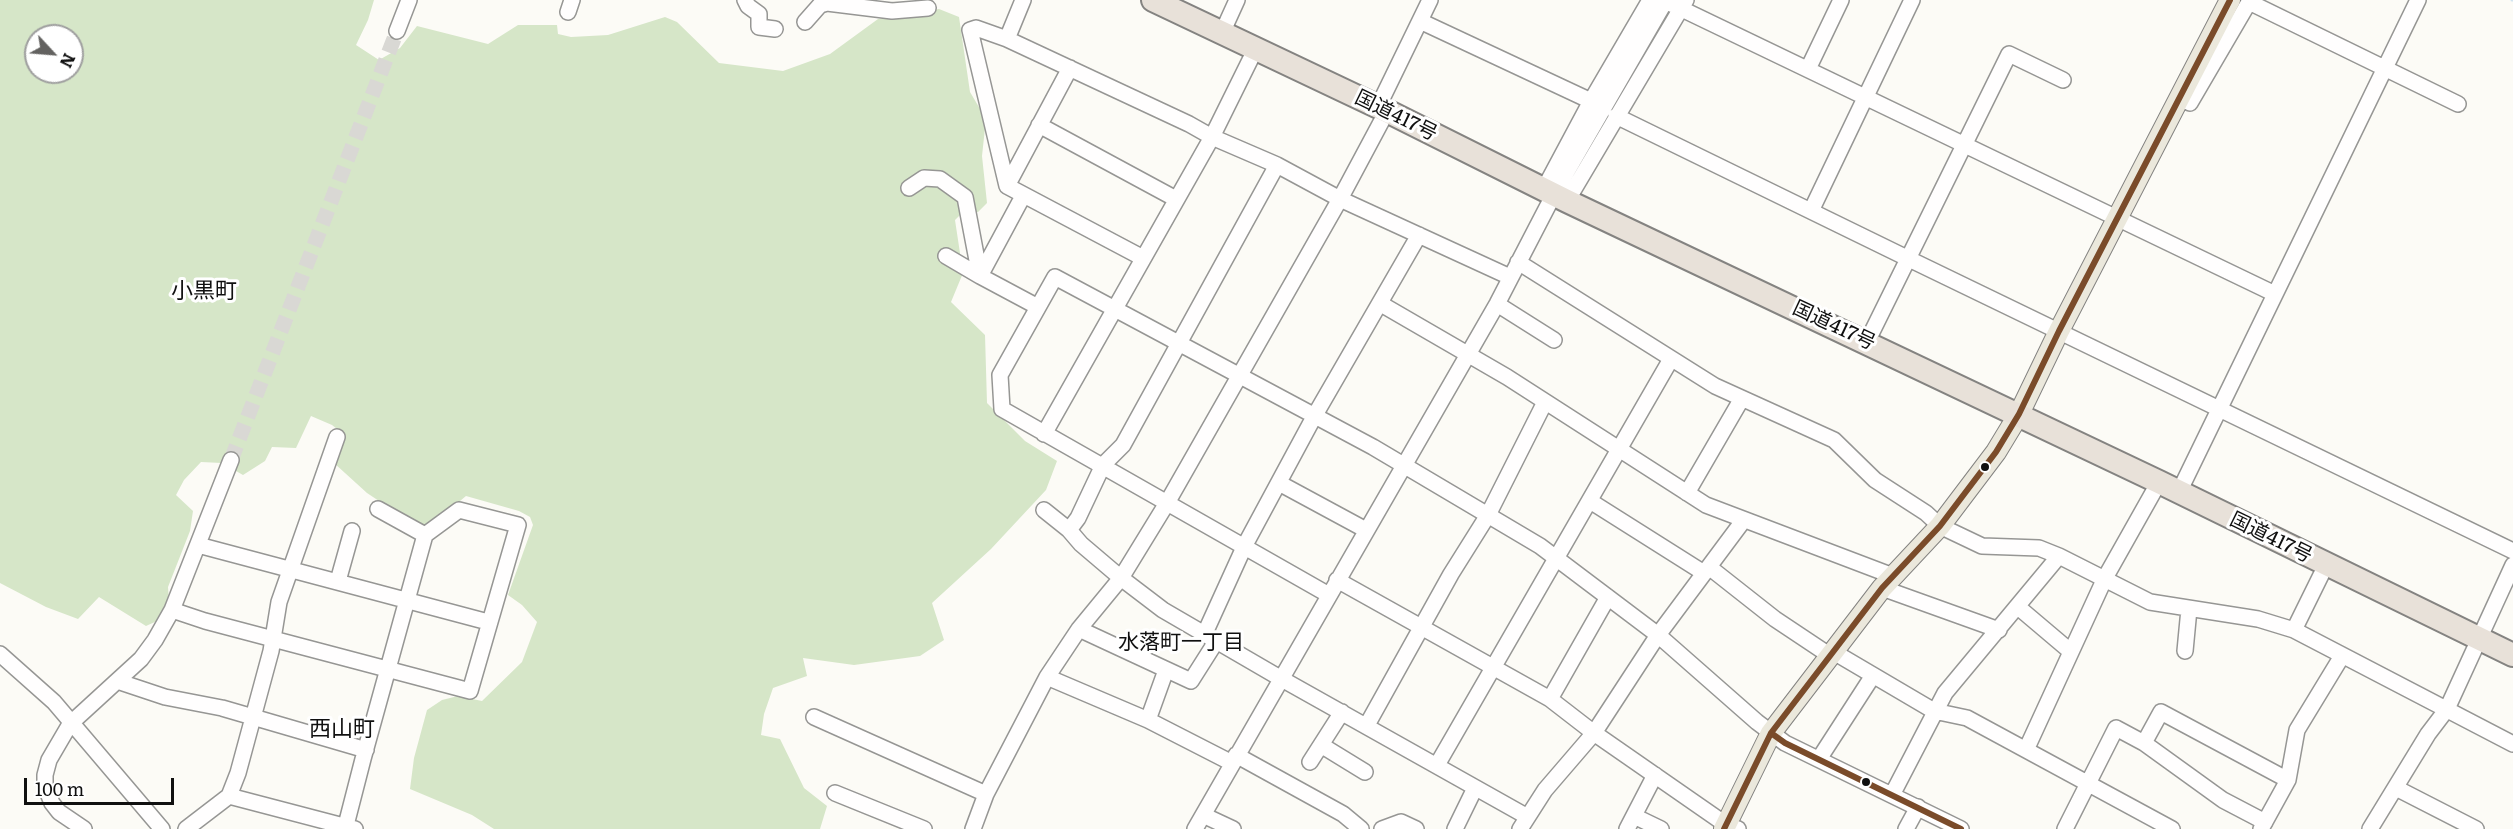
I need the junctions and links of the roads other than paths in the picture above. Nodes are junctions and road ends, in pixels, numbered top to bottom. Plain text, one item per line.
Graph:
1 (409, 0) edge
2 (745, 0) edge
3 (1023, 0) edge
4 (1153, 0) edge
5 (1237, 0) edge
6 (1430, 0) edge
7 (1661, 0) edge
8 (1841, 0) edge
9 (1912, 0) edge
10 (2230, 0) edge
11 (2418, 0) edge
12 (827, 2) edge
13 (1684, 4) edge
14 (928, 8) dead end
15 (1420, 21) junction
16 (805, 22) dead end
17 (775, 29) dead end
18 (397, 31) tunnel mouth
19 (1222, 33) junction
20 (1007, 39) junction
21 (1256, 48) junction
22 (1070, 68) junction
23 (1808, 69) junction
24 (2385, 69) junction
25 (2063, 80) dead end
26 (1865, 97) junction
27 (2179, 98) junction
28 (1591, 101) junction
29 (2458, 104) dead end
30 (1382, 109) junction
31 (1616, 116) junction
32 (1039, 125) junction
33 (1212, 137) junction
34 (1965, 145) junction
35 (1276, 165) junction
36 (1006, 186) junction
37 (909, 188) dead end
38 (1555, 195) junction
39 (1023, 196) junction
40 (1176, 198) junction
41 (1340, 198) junction
42 (1810, 211) junction
43 (2117, 218) junction
44 (1419, 235) junction
45 (946, 256) dead end
46 (1143, 258) junction
47 (1909, 260) junction
48 (1518, 262) junction
49 (980, 276) junction
50 (1510, 277) junction
51 (2275, 294) junction
52 (1381, 304) junction
53 (1497, 304) junction
54 (1038, 308) junction
55 (1114, 310) junction
56 (2059, 331) junction
57 (1554, 340) dead end
58 (1178, 342) junction
59 (1867, 342) junction
60 (1468, 354) junction
61 (1671, 359) junction
62 (1238, 376) junction
63 (1742, 400) junction
64 (1545, 402) junction
65 (2219, 409) junction
66 (2019, 414) junction
67 (1315, 415) junction
68 (1044, 434) junction
69 (338, 437) dead end
70 (1619, 451) junction
71 (231, 460) tunnel mouth
72 (1103, 465) junction
73 (1403, 465) junction
74 (1279, 483) junction
75 (2169, 487) junction
76 (1687, 494) junction
77 (1590, 501) junction
78 (1167, 503) junction
79 (378, 508) dead end
80 (1044, 510) dead end
81 (1488, 515) junction
82 (1743, 521) junction
83 (1940, 526) junction
84 (1069, 530) junction
85 (1366, 530) junction
86 (352, 531) dead end
87 (425, 535) junction
88 (198, 544) junction
89 (1245, 545) junction
90 (2513, 550) edge
91 (2059, 556) junction
92 (1557, 560) junction
93 (2326, 565) junction
94 (2513, 565) edge
95 (291, 570) junction
96 (1706, 570) junction
97 (1121, 578) junction
98 (2105, 578) junction
99 (1337, 580) junction
100 (338, 581) junction
101 (1887, 582) junction
102 (1329, 595) junction
103 (1608, 597) junction
104 (407, 599) junction
105 (2018, 607) junction
106 (2189, 609) junction
107 (172, 610) junction
108 (488, 622) junction
109 (1422, 627) junction
110 (1079, 629) junction
111 (1999, 630) junction
112 (2294, 630) junction
113 (1658, 635) junction
114 (1211, 636) junction
115 (272, 639) junction
116 (2480, 639) junction
117 (2070, 651) junction
118 (2184, 651) dead end
119 (1830, 653) junction
120 (0, 654) edge
121 (2513, 655) edge
122 (2342, 656) junction
123 (1494, 666) junction
124 (388, 669) junction
125 (1166, 670) junction
126 (1047, 676) junction
127 (1872, 677) junction
128 (1280, 678) junction
129 (117, 681) junction
130 (1550, 699) junction
131 (2447, 709) junction
132 (1935, 711) junction
133 (1342, 712) junction
134 (252, 717) junction
135 (814, 717) dead end
136 (1149, 720) junction
137 (70, 724) junction
138 (1366, 725) junction
139 (1594, 733) junction
140 (1771, 733) junction
141 (2144, 743) junction
142 (2513, 744) edge
143 (1321, 745) junction
144 (366, 750) junction
145 (2026, 750) junction
146 (1234, 759) junction
147 (1819, 759) junction
148 (1310, 762) dead end
149 (1437, 765) junction
150 (1365, 772) dead end
151 (1655, 775) junction
152 (2289, 780) junction
153 (2088, 783) junction
154 (1475, 788) junction
155 (2396, 788) junction
156 (835, 793) dead end
157 (986, 794) junction
158 (1892, 795) junction
159 (229, 796) junction
160 (1918, 807) junction
161 (1203, 815) junction
162 (1523, 823) edge
163 (1630, 823) edge
164 (2263, 826) edge
165 (1729, 827) edge
166 (349, 828) edge
167 (84, 829) edge
168 (162, 829) edge
169 (186, 829) edge
170 (924, 829) edge
171 (973, 829) edge
172 (1195, 829) edge
173 (1233, 829) edge
174 (1361, 829) edge
175 (1382, 829) edge
176 (1416, 829) edge
177 (1455, 829) edge
178 (1661, 829) edge
179 (1906, 829) edge
180 (1961, 829) edge
181 (2065, 829) edge
182 (2172, 829) edge
183 (2370, 829) edge
184 (2476, 829) edge

1 - 18 street
2 - 17 street
3 - 20 street
4 - 19 highway, 国道417号
5 - 19 street
6 - 15 street
7 - 13 street
7 - 28 street
7 - 38 street
8 - 23 street
9 - 26 street
10 - 27 main road
11 - 24 street
12 - 14 street
12 - 16 street
13 - 23 street
13 - 31 street
15 - 28 street
15 - 30 street
19 - 21 highway, 国道417号
20 - 22 street
20 - 36 street
21 - 30 highway, 国道417号
21 - 33 street
22 - 32 street
22 - 33 street
23 - 26 street
24 - 27 street
24 - 29 street
24 - 51 street
25 - 34 street
26 - 34 street
26 - 42 street
27 - 43 main road
28 - 38 street
30 - 38 highway, 国道417号
30 - 41 street
31 - 38 street
31 - 42 street
32 - 36 street
32 - 40 street
33 - 35 street
33 - 40 street
34 - 43 street
34 - 47 street
35 - 41 street
35 - 58 street
36 - 39 street
37 - 49 street
38 - 48 street
38 - 59 highway, 国道417号
39 - 46 street
39 - 49 street
40 - 46 street
41 - 44 street
41 - 62 street
42 - 47 street
43 - 51 street
43 - 56 main road
44 - 50 street
44 - 52 street
45 - 49 street
46 - 55 street
47 - 56 street
47 - 59 street
48 - 50 street
48 - 61 street
49 - 54 street
50 - 53 street
51 - 65 street
52 - 60 street
52 - 67 street
53 - 57 street
53 - 60 street
54 - 55 street
54 - 68 street
55 - 58 street
55 - 68 street
56 - 65 street
56 - 66 main road
58 - 62 street
58 - 72 street
59 - 66 highway, 国道417号
60 - 64 street
60 - 73 street
61 - 63 street
61 - 70 street
62 - 67 street
62 - 78 street
63 - 76 street
63 - 83 street
64 - 70 street
64 - 81 street
65 - 75 street
65 - 90 street
66 - 75 highway, 国道417号
66 - 83 main road
67 - 73 street
67 - 74 street
68 - 72 street
69 - 95 street
70 - 76 street
70 - 77 street
71 - 88 street
72 - 78 street
72 - 84 street
73 - 81 street
73 - 85 street
74 - 85 street
74 - 89 street
75 - 93 highway, 国道417号
75 - 98 street
76 - 82 street
77 - 92 street
77 - 96 street
78 - 89 street
78 - 97 street
79 - 87 street
80 - 84 street
81 - 92 street
81 - 109 street
82 - 96 street
82 - 101 street
83 - 91 street
83 - 101 main road
84 - 97 street
85 - 99 street
86 - 100 street
87 - 104 street
87 - 108 street
88 - 95 street
88 - 107 street
89 - 102 street
89 - 114 street
91 - 98 street
91 - 105 street
92 - 103 street
92 - 123 street
93 - 112 street
93 - 116 highway, 国道417号
94 - 116 street
95 - 100 street
95 - 115 street
96 - 113 street
96 - 119 street
97 - 110 street
97 - 114 street
98 - 106 street
98 - 117 street
99 - 102 street
99 - 109 street
100 - 104 street
101 - 111 street
101 - 119 main road
102 - 128 street
103 - 113 street
103 - 130 street
104 - 108 street
104 - 124 street
105 - 111 street
105 - 117 street
106 - 112 street
106 - 118 street
107 - 115 street
107 - 129 street
108 - 124 street
109 - 123 street
109 - 138 street
110 - 125 street
110 - 126 street
111 - 132 street
112 - 122 street
113 - 139 street
113 - 140 street
114 - 125 street
114 - 128 street
115 - 124 street
115 - 134 street
116 - 121 highway, 国道417号
116 - 131 street
117 - 145 street
119 - 127 street
119 - 140 main road
120 - 137 street
122 - 131 street
122 - 152 street
123 - 130 street
123 - 149 street
124 - 144 street
125 - 136 street
126 - 136 street
126 - 157 street
127 - 132 street
127 - 147 street
128 - 133 street
128 - 146 street
129 - 134 street
129 - 137 street
130 - 139 street
131 - 142 street
131 - 155 street
132 - 145 street
132 - 158 street
133 - 138 street
133 - 143 street
134 - 144 street
134 - 159 street
135 - 157 street
136 - 146 street
137 - 167 street
137 - 168 street
138 - 149 street
139 - 151 street
139 - 162 street
140 - 147 street
140 - 165 main road
141 - 152 street
141 - 153 street
141 - 164 street
143 - 148 street
143 - 150 street
144 - 166 street
145 - 153 street
146 - 161 street
146 - 174 street
147 - 158 street
149 - 154 street
151 - 163 street
151 - 165 street
152 - 164 street
153 - 181 street
153 - 182 street
154 - 162 street
154 - 177 street
155 - 183 street
155 - 184 street
156 - 170 street
157 - 171 street
158 - 160 street
159 - 166 street
159 - 169 street
160 - 179 street
160 - 180 street
161 - 172 street
161 - 173 street
163 - 178 street
175 - 176 street

